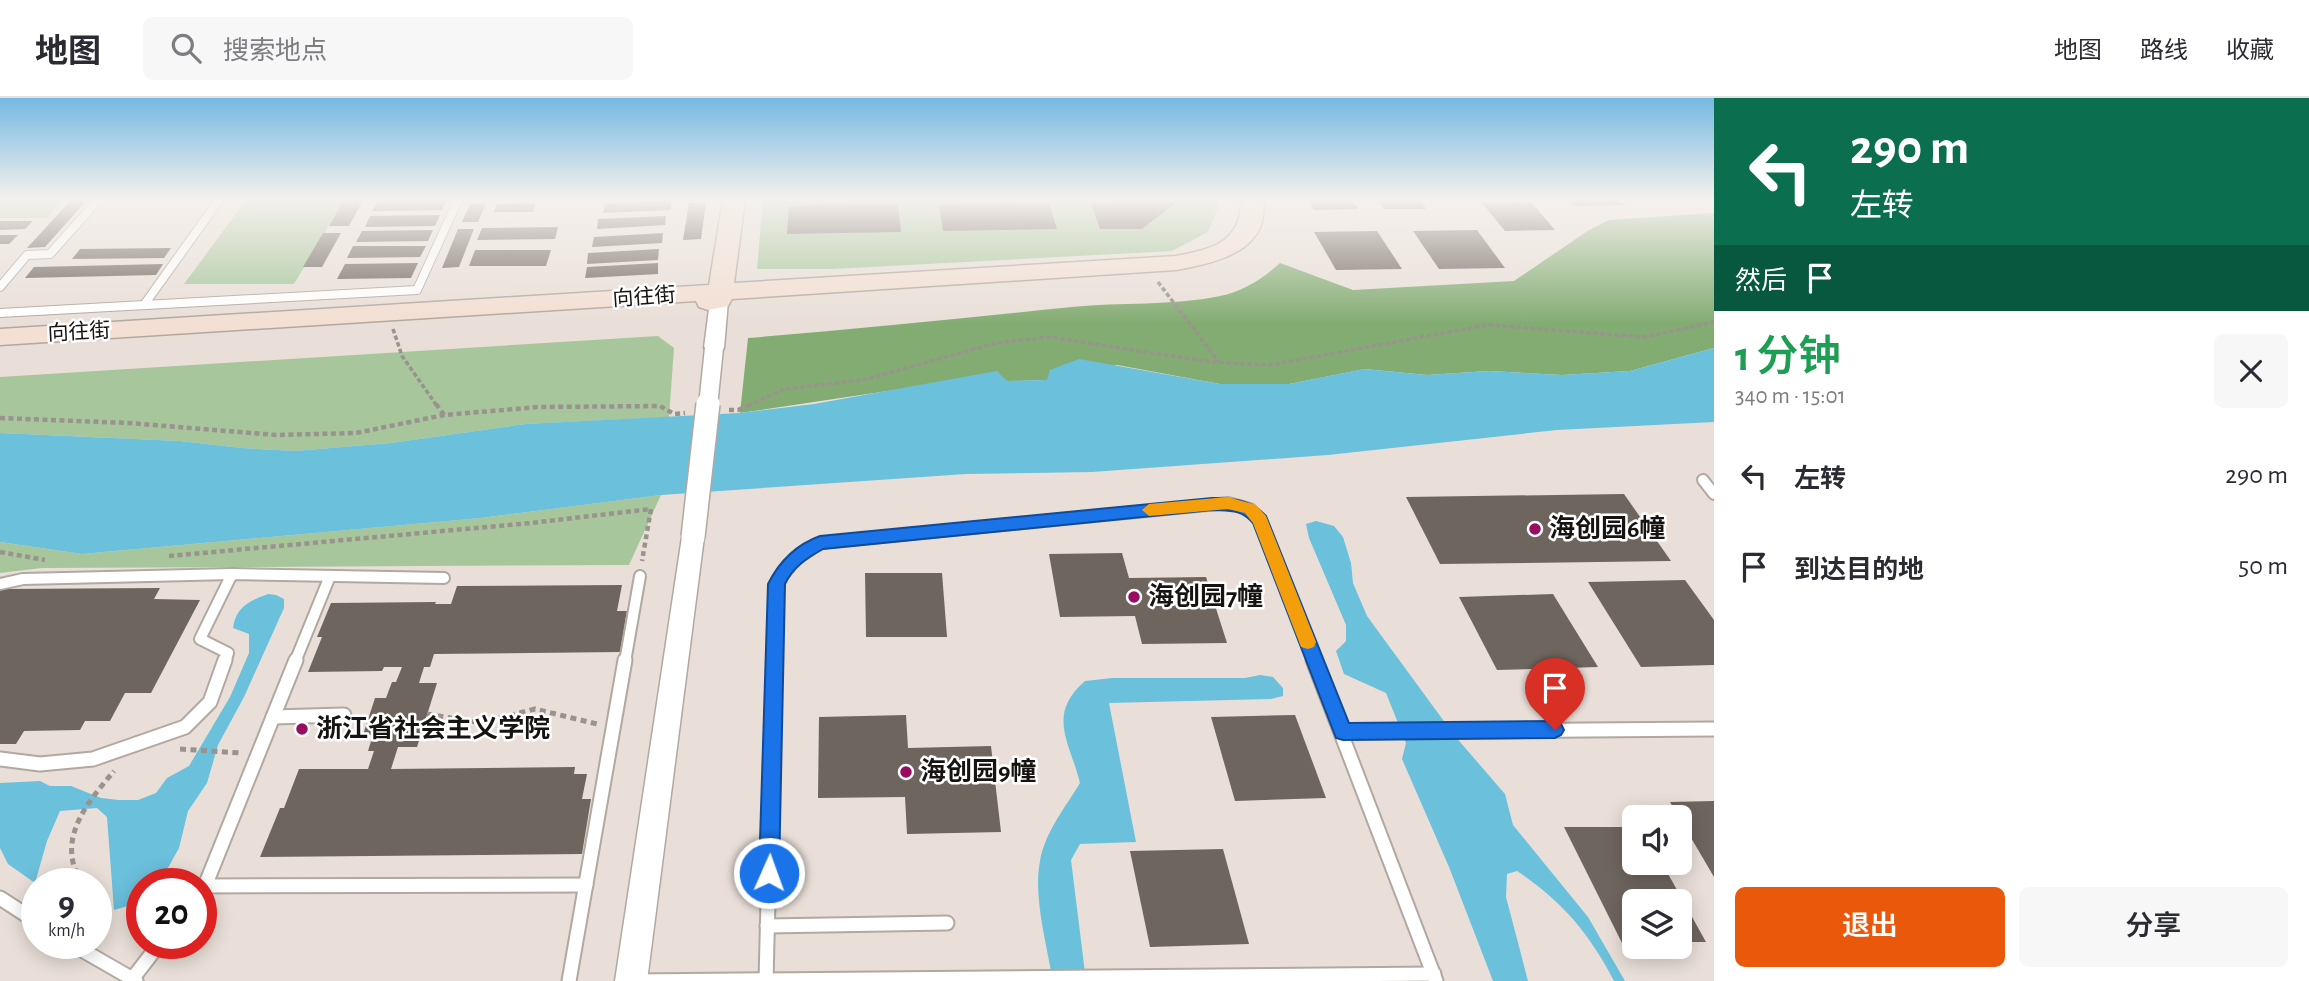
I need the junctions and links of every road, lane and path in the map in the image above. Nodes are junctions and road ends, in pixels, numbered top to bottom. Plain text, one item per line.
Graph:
1 (62, 241) edge
2 (190, 241) edge
3 (439, 241) edge
4 (728, 241) edge
5 (1237, 241) edge
6 (1146, 266) junction
7 (0, 287) edge
8 (720, 296) junction
9 (144, 305) junction
10 (0, 313) edge
11 (390, 321) junction
12 (1714, 322) edge
13 (0, 337) edge
14 (0, 345) edge
15 (1219, 362) junction
16 (738, 410) dead end
17 (674, 414) dead end
18 (444, 415) junction
19 (0, 418) edge
20 (1703, 480) dead end
21 (1714, 494) edge
22 (0, 552) edge
23 (162, 557) dead end
24 (57, 562) dead end
25 (232, 574) junction
26 (330, 576) junction
27 (640, 576) joint
28 (444, 578) dead end
29 (0, 584) edge
30 (427, 714) dead end
31 (344, 715) dead end
32 (273, 717) junction
33 (615, 726) junction
34 (1714, 729) edge
35 (1343, 732) junction
36 (185, 750) dead end
37 (229, 752) dead end
38 (0, 759) edge
39 (100, 788) dead end
40 (73, 868) edge
41 (211, 868) edge
42 (586, 885) junction
43 (217, 888) edge
44 (0, 898) edge
45 (21, 912) edge
46 (947, 923) dead end
47 (767, 926) junction
48 (94, 959) edge
49 (149, 959) edge
50 (1435, 978) edge
51 (135, 979) edge
52 (766, 980) edge
53 (569, 981) edge
54 (631, 981) edge

1 - 7 lane
2 - 9 lane
3 - 9 lane
4 - 8 street
5 - 6 street, 向往街
6 - 8 street, 向往街
6 - 15 path
8 - 11 street, 向往街
8 - 13 street, 向往街
8 - 54 street, bridge
9 - 10 lane
11 - 14 street, 向往街
11 - 18 path
12 - 15 path
15 - 16 path
17 - 18 path
18 - 19 path
20 - 21 lane
22 - 24 path
23 - 27 path
25 - 26 lane
25 - 29 lane
25 - 38 lane
26 - 28 lane
26 - 32 lane
27 - 33 lane
30 - 33 path
31 - 32 lane
32 - 41 lane
33 - 42 lane
34 - 35 lane
35 - 47 lane
35 - 50 lane
36 - 37 path
39 - 40 path
42 - 43 lane
42 - 53 lane
44 - 45 lane
46 - 47 lane
47 - 52 lane
48 - 51 lane
49 - 51 lane
50 - 52 lane
52 - 54 lane

